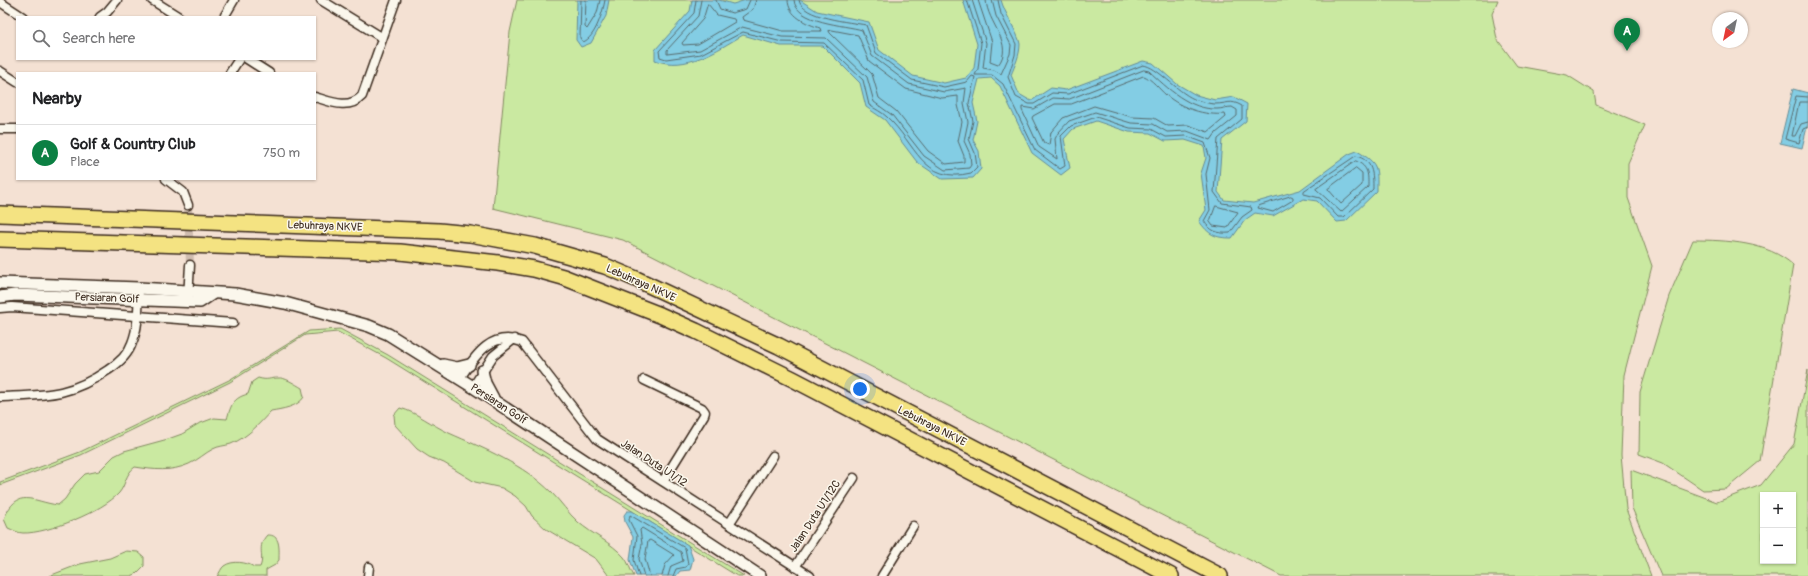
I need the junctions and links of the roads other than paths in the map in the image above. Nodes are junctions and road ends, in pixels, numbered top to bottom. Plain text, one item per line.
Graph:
1 (117, 0) edge
2 (152, 0) edge
3 (234, 0) edge
4 (321, 0) edge
5 (396, 0) edge
6 (0, 2) edge
7 (21, 16) edge
8 (101, 16) edge
9 (177, 16) edge
10 (225, 16) edge
11 (382, 40) junction
12 (238, 60) edge
13 (248, 60) edge
14 (0, 71) edge
15 (231, 72) edge
16 (267, 72) edge
17 (16, 81) edge
18 (316, 97) edge
19 (0, 129) edge
20 (16, 129) edge
21 (167, 180) edge
22 (188, 204) tunnel mouth
23 (0, 214) edge
24 (0, 239) edge
25 (190, 265) tunnel mouth
26 (0, 283) edge
27 (139, 288) junction
28 (188, 296) junction
29 (0, 297) edge
30 (138, 300) junction
31 (0, 308) edge
32 (138, 316) junction
33 (233, 323) dead end
34 (514, 339) junction
35 (483, 348) junction
36 (493, 356) junction
37 (428, 358) junction
38 (469, 365) junction
39 (482, 371) junction
40 (460, 378) junction
41 (644, 380) dead end
42 (473, 387) junction
43 (0, 397) edge
44 (498, 403) junction
45 (773, 456) dead end
46 (854, 478) dead end
47 (663, 481) junction
48 (728, 524) junction
49 (913, 526) dead end
50 (369, 567) dead end
51 (795, 567) junction
52 (368, 576) edge
53 (760, 576) edge
54 (810, 576) edge
55 (882, 576) edge
56 (1171, 576) edge
57 (1220, 576) edge

1 - 8 street
2 - 9 street
3 - 10 street
4 - 11 street
5 - 11 street
6 - 7 street
11 - 18 street
12 - 15 street
13 - 16 street
14 - 17 street
19 - 20 street
21 - 22 street
23 - 57 highway, Lebuhraya NKVE
24 - 56 highway, Lebuhraya NKVE
25 - 28 street
26 - 27 street, Persiaran Golf
27 - 28 street, Persiaran Golf
27 - 30 street
28 - 30 street, Persiaran Golf
28 - 37 street, Persiaran Golf
29 - 30 street, Persiaran Golf
30 - 32 street
31 - 32 street
32 - 33 street
32 - 43 street
34 - 35 street
34 - 36 street
34 - 47 street, Jalan Duta U1/12
35 - 36 street
35 - 38 street
36 - 39 street
37 - 38 street
37 - 40 street, Persiaran Golf
38 - 40 street
39 - 42 street
39 - 44 street
40 - 42 street, Persiaran Golf
41 - 47 street
42 - 44 street, Persiaran Golf
44 - 53 street, Persiaran Golf
45 - 48 street
46 - 51 street, Jalan Duta U1/12C
47 - 48 street, Jalan Duta U1/12
48 - 51 street, Jalan Duta U1/12
49 - 55 street
50 - 52 street
51 - 54 street, Jalan Duta U1/12

